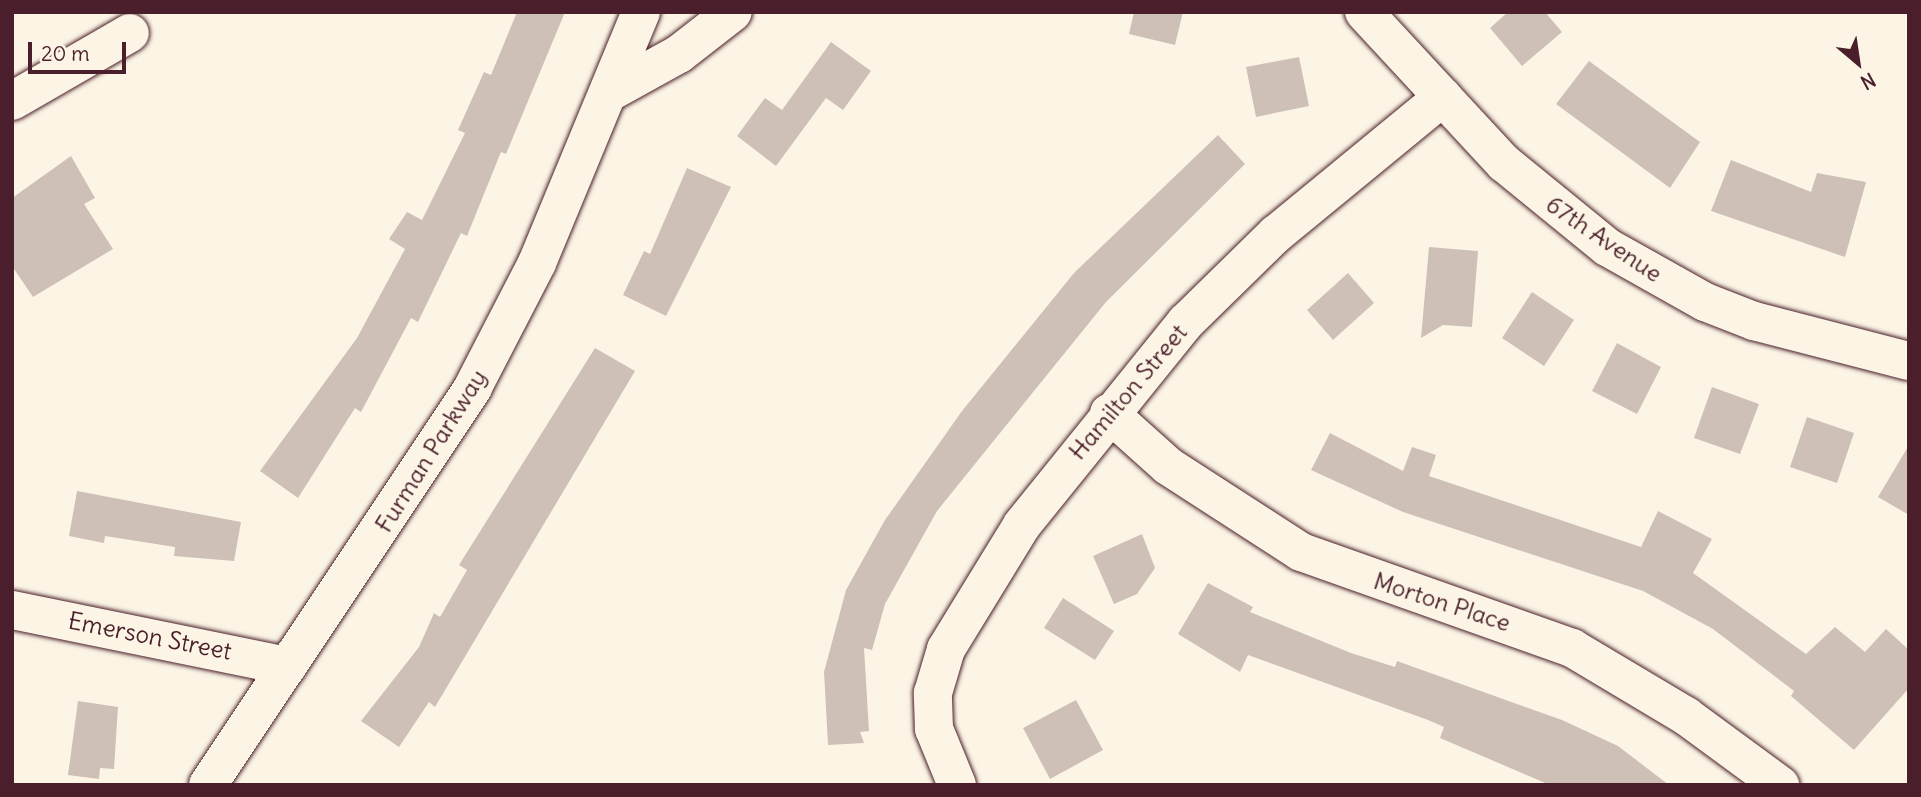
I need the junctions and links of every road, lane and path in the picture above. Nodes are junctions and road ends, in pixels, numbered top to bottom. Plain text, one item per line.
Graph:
1 (641, 12) edge
2 (733, 12) edge
3 (1364, 12) edge
4 (130, 33) dead end
5 (610, 92) junction
6 (1443, 97) junction
7 (12, 102) edge
8 (1909, 362) edge
9 (1109, 413) junction
10 (12, 610) edge
11 (287, 666) junction
12 (951, 773) edge
13 (208, 785) edge
14 (1780, 785) edge

1 - 5 street, Furman Parkway
2 - 5 street
3 - 6 street, 67th Avenue
4 - 7 street
5 - 11 street, Furman Parkway
6 - 8 street, 67th Avenue
6 - 9 street, Hamilton Street
9 - 12 street, Hamilton Street
9 - 14 street, Morton Place
10 - 11 street, Emerson Street
11 - 13 street, Furman Parkway

